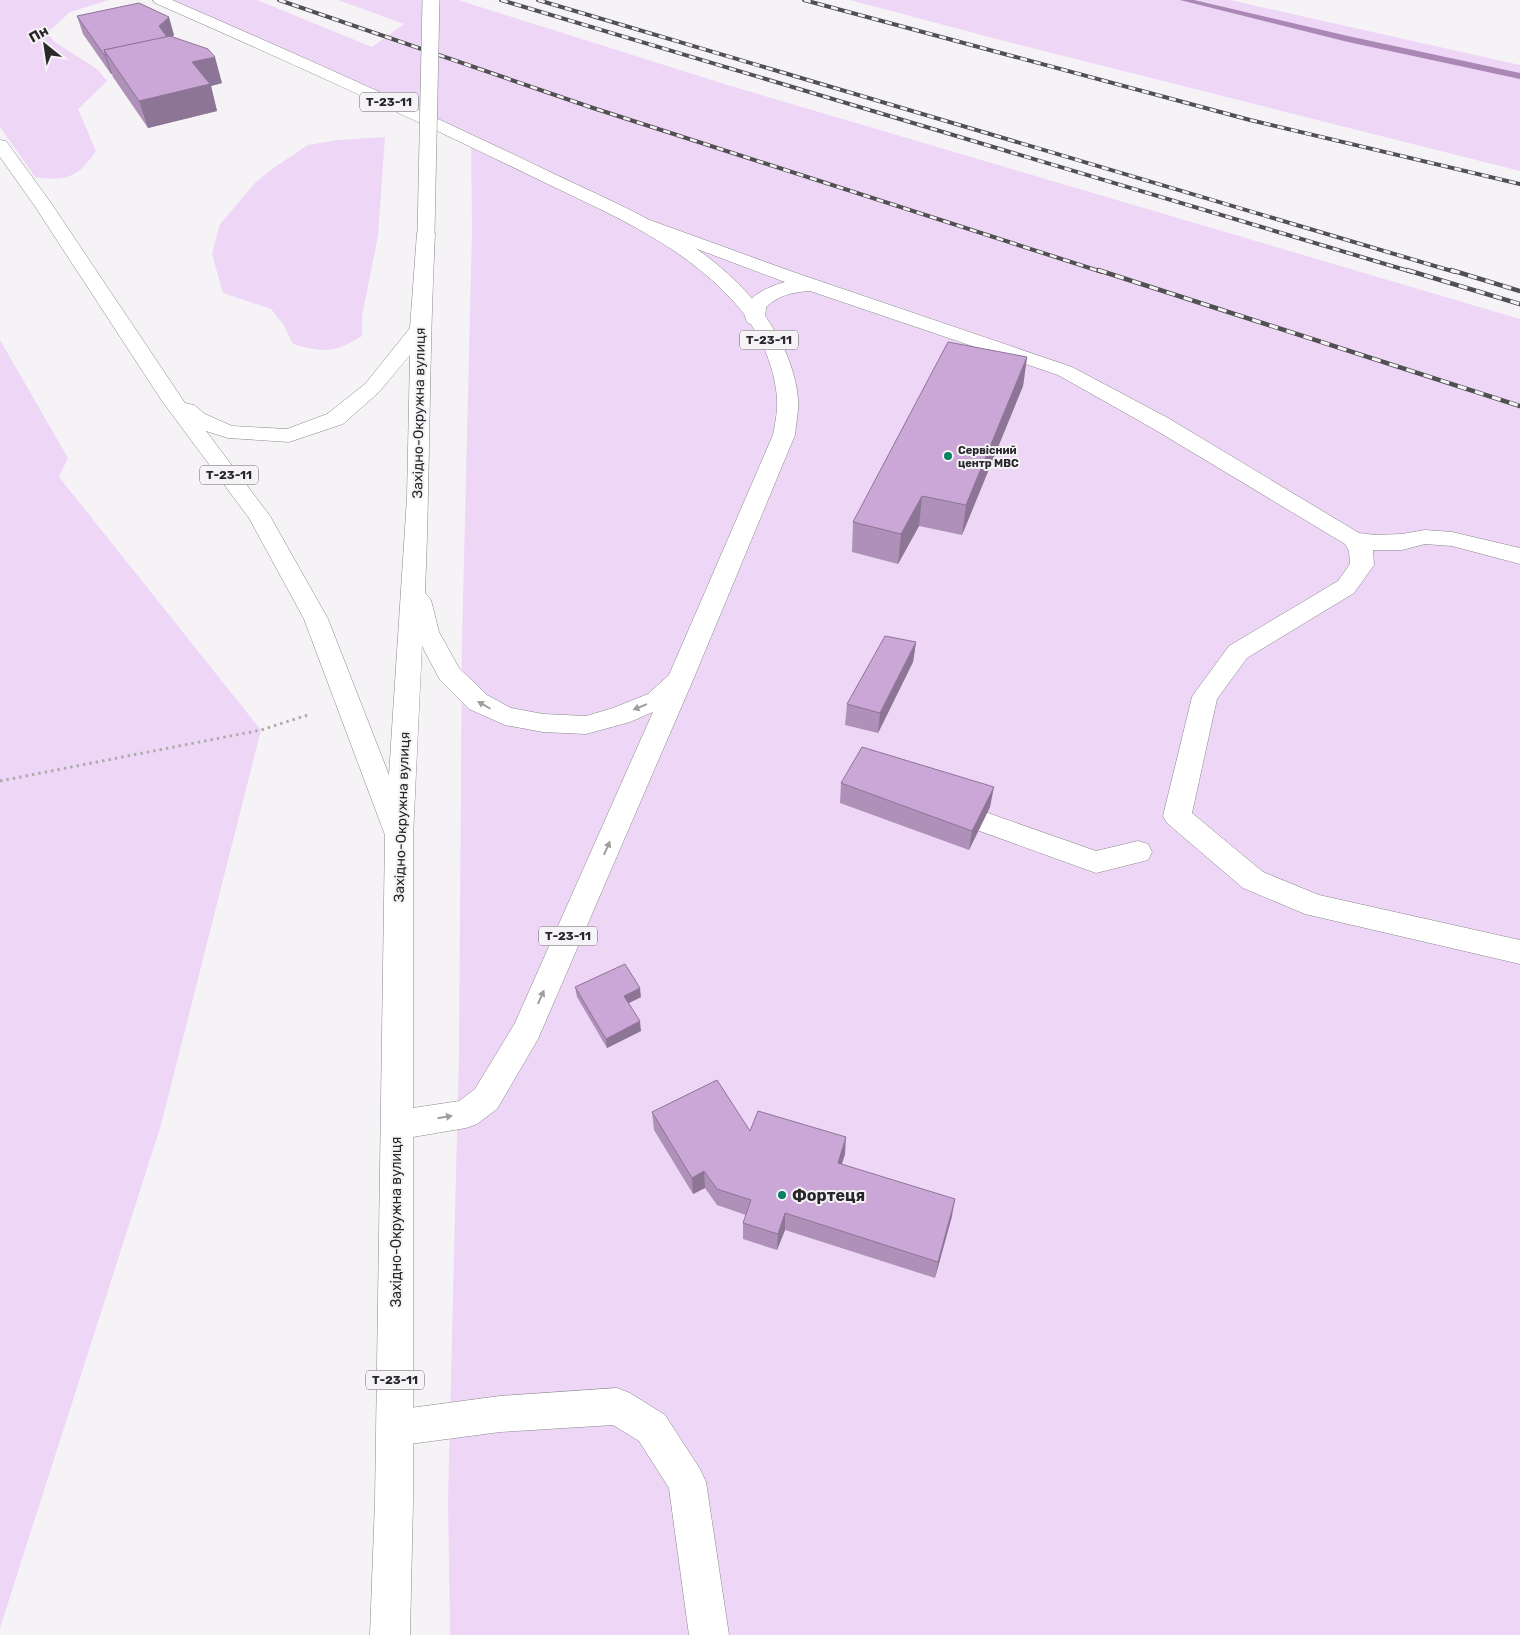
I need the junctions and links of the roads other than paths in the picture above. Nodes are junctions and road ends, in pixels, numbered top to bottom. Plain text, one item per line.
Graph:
1 (160, 0) edge
2 (431, 0) edge
3 (0, 145) edge
4 (647, 224) junction
5 (814, 285) junction
6 (755, 319) junction
7 (420, 329) junction
8 (159, 379) junction
9 (1353, 539) junction
10 (1402, 542) junction
11 (1520, 556) edge
12 (1362, 566) junction
13 (414, 577) junction
14 (680, 680) junction
15 (925, 800) edge
16 (399, 837) junction
17 (1138, 852) dead end
18 (1520, 952) edge
19 (397, 1125) junction
20 (395, 1428) junction
21 (390, 1635) edge
22 (709, 1635) edge

1 - 4 main road, Т-23-11
2 - 7 main road, Західно-Окружна вулиця, bridge
3 - 8 main road, Т-23-11
4 - 5 main road
4 - 6 main road, Т-23-11
5 - 6 main road
5 - 9 main road
6 - 14 main road, Т-23-11
7 - 8 main road
7 - 13 main road, Західно-Окружна вулиця
8 - 16 main road, Т-23-11
9 - 10 main road
9 - 12 main road
10 - 11 main road
10 - 12 main road
12 - 18 main road
14 -> 13 main road
13 - 16 main road, Західно-Окружна вулиця
19 -> 14 main road, Т-23-11
15 - 17 main road
16 - 19 main road, Західно-Окружна вулиця / Т-23-11
19 - 20 main road, Західно-Окружна вулиця / Т-23-11
20 - 21 main road, Західно-Окружна вулиця / Т-23-11
20 - 22 main road

